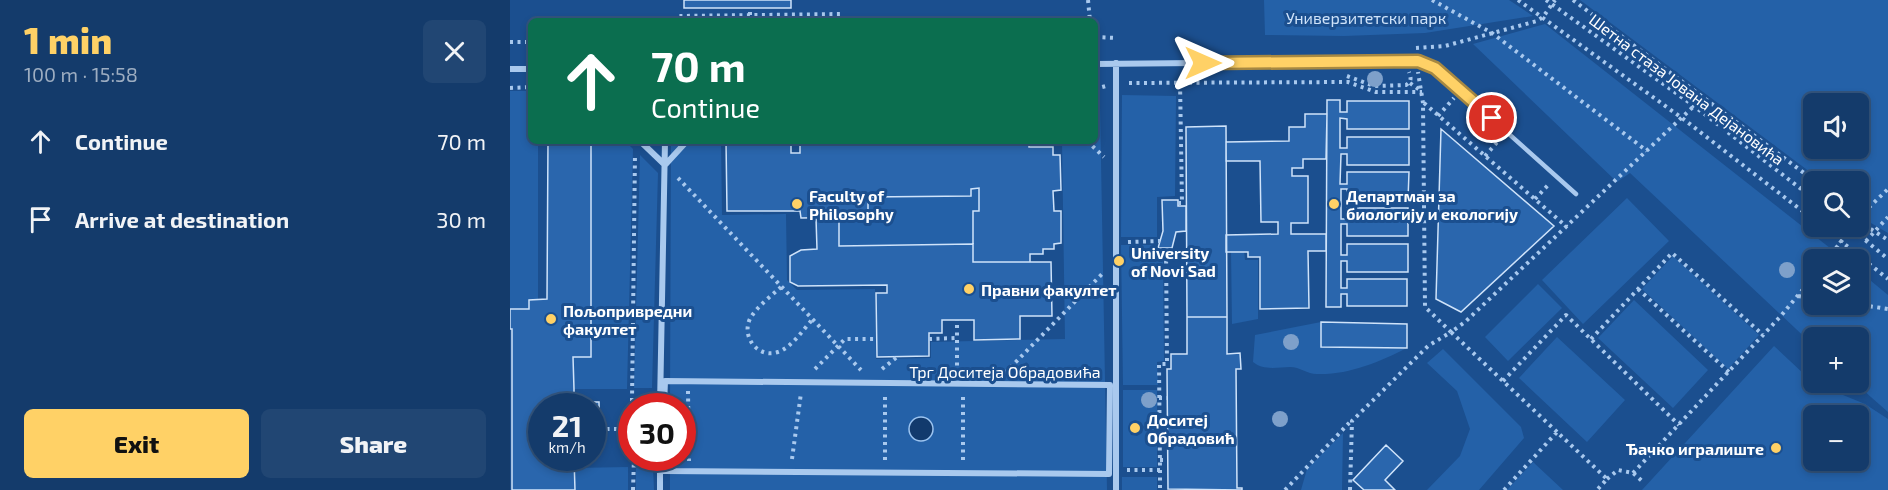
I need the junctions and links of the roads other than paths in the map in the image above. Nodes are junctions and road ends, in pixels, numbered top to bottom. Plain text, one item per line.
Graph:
1 (1409, 61) joint
2 (1116, 63) junction
3 (1098, 64) edge
4 (510, 69) edge
5 (528, 69) edge
6 (643, 144) edge
7 (665, 144) edge
8 (684, 144) edge
9 (665, 165) junction
10 (1576, 194) dead end
11 (662, 388) junction
12 (1113, 388) junction
13 (662, 393) edge
14 (1112, 470) junction
15 (662, 471) edge
16 (689, 471) edge
17 (660, 490) edge
18 (1116, 490) edge

1 - 2 street
1 - 10 lane
2 - 3 street
2 - 12 street
4 - 5 street
6 - 9 street
7 - 9 street
8 - 9 street
9 - 11 street
11 - 12 street, Трг Доситеја Обрадовића
11 - 13 street
12 - 14 street
14 - 16 street
14 - 18 street
15 - 17 street

